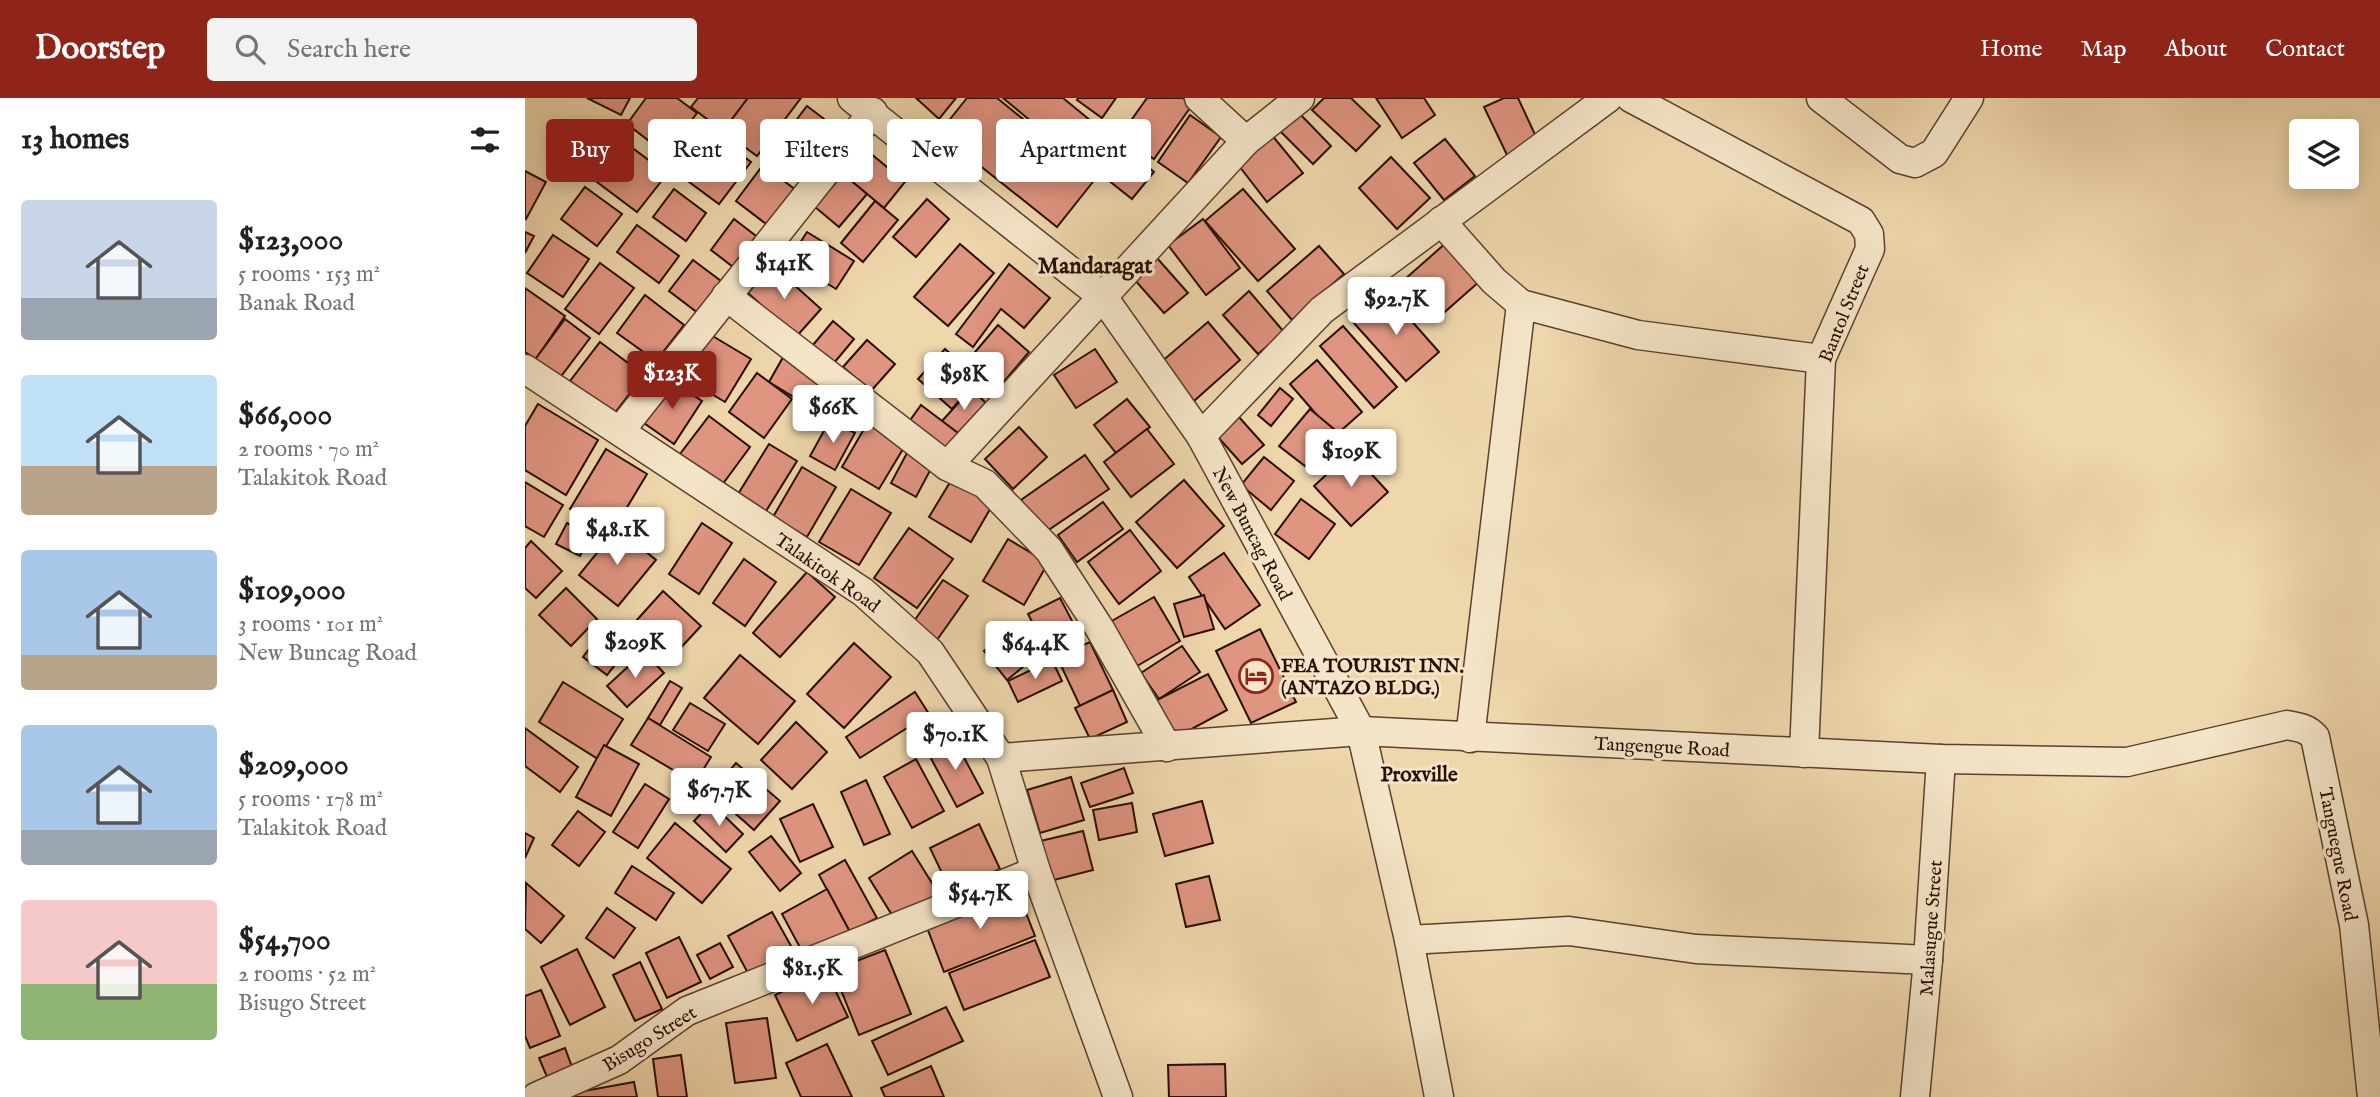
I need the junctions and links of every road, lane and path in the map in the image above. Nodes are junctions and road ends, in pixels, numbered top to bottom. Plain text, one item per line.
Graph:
1 (1199, 98) edge
2 (1300, 98) edge
3 (1608, 98) edge
4 (1630, 98) edge
5 (1821, 98) edge
6 (1969, 98) edge
7 (862, 105) edge
8 (1246, 141) junction
9 (1441, 221) junction
10 (726, 296) junction
11 (1103, 297) junction
12 (1521, 304) junction
13 (1821, 359) junction
14 (525, 369) edge
15 (620, 431) junction
16 (1201, 436) junction
17 (947, 466) junction
18 (1361, 731) junction
19 (2315, 737) joint
20 (1470, 738) junction
21 (1167, 747) junction
22 (1804, 753) junction
23 (1001, 758) junction
24 (1941, 759) junction
25 (1036, 871) junction
26 (1409, 940) junction
27 (1928, 960) junction
28 (536, 1097) edge
29 (1118, 1097) edge
30 (1439, 1097) edge
31 (1915, 1097) edge
32 (2372, 1097) edge

1 - 8 street
2 - 8 street
3 - 9 street
4 - 13 street, Bantol Street
5 - 6 street
7 - 10 street
7 - 11 street, New Buncag Road
8 - 11 street
9 - 12 street
9 - 16 street
10 - 15 street
10 - 17 street
11 - 16 street, New Buncag Road
11 - 17 street
12 - 13 street
12 - 20 street
13 - 22 street, Bantol Street
14 - 15 street, Talakitok Road
15 - 23 street, Talakitok Road
16 - 18 street, New Buncag Road
17 - 21 street
18 - 20 street, Tangengue Road
18 - 21 street, Tangengue Road
18 - 26 street, New Buncag Road
19 - 24 street, Tangengue Road
19 - 32 street, Tanguegue Road
20 - 22 street, Tangengue Road
21 - 23 street, Tangengue Road
22 - 24 street, Tangengue Road
23 - 25 street, Talakitok Road
24 - 27 street, Malasugue Street
25 - 28 street, Bisugo Street
25 - 29 street, Talakitok Road
26 - 27 street
26 - 30 street, New Buncag Road
27 - 31 street, Malasugue Street

